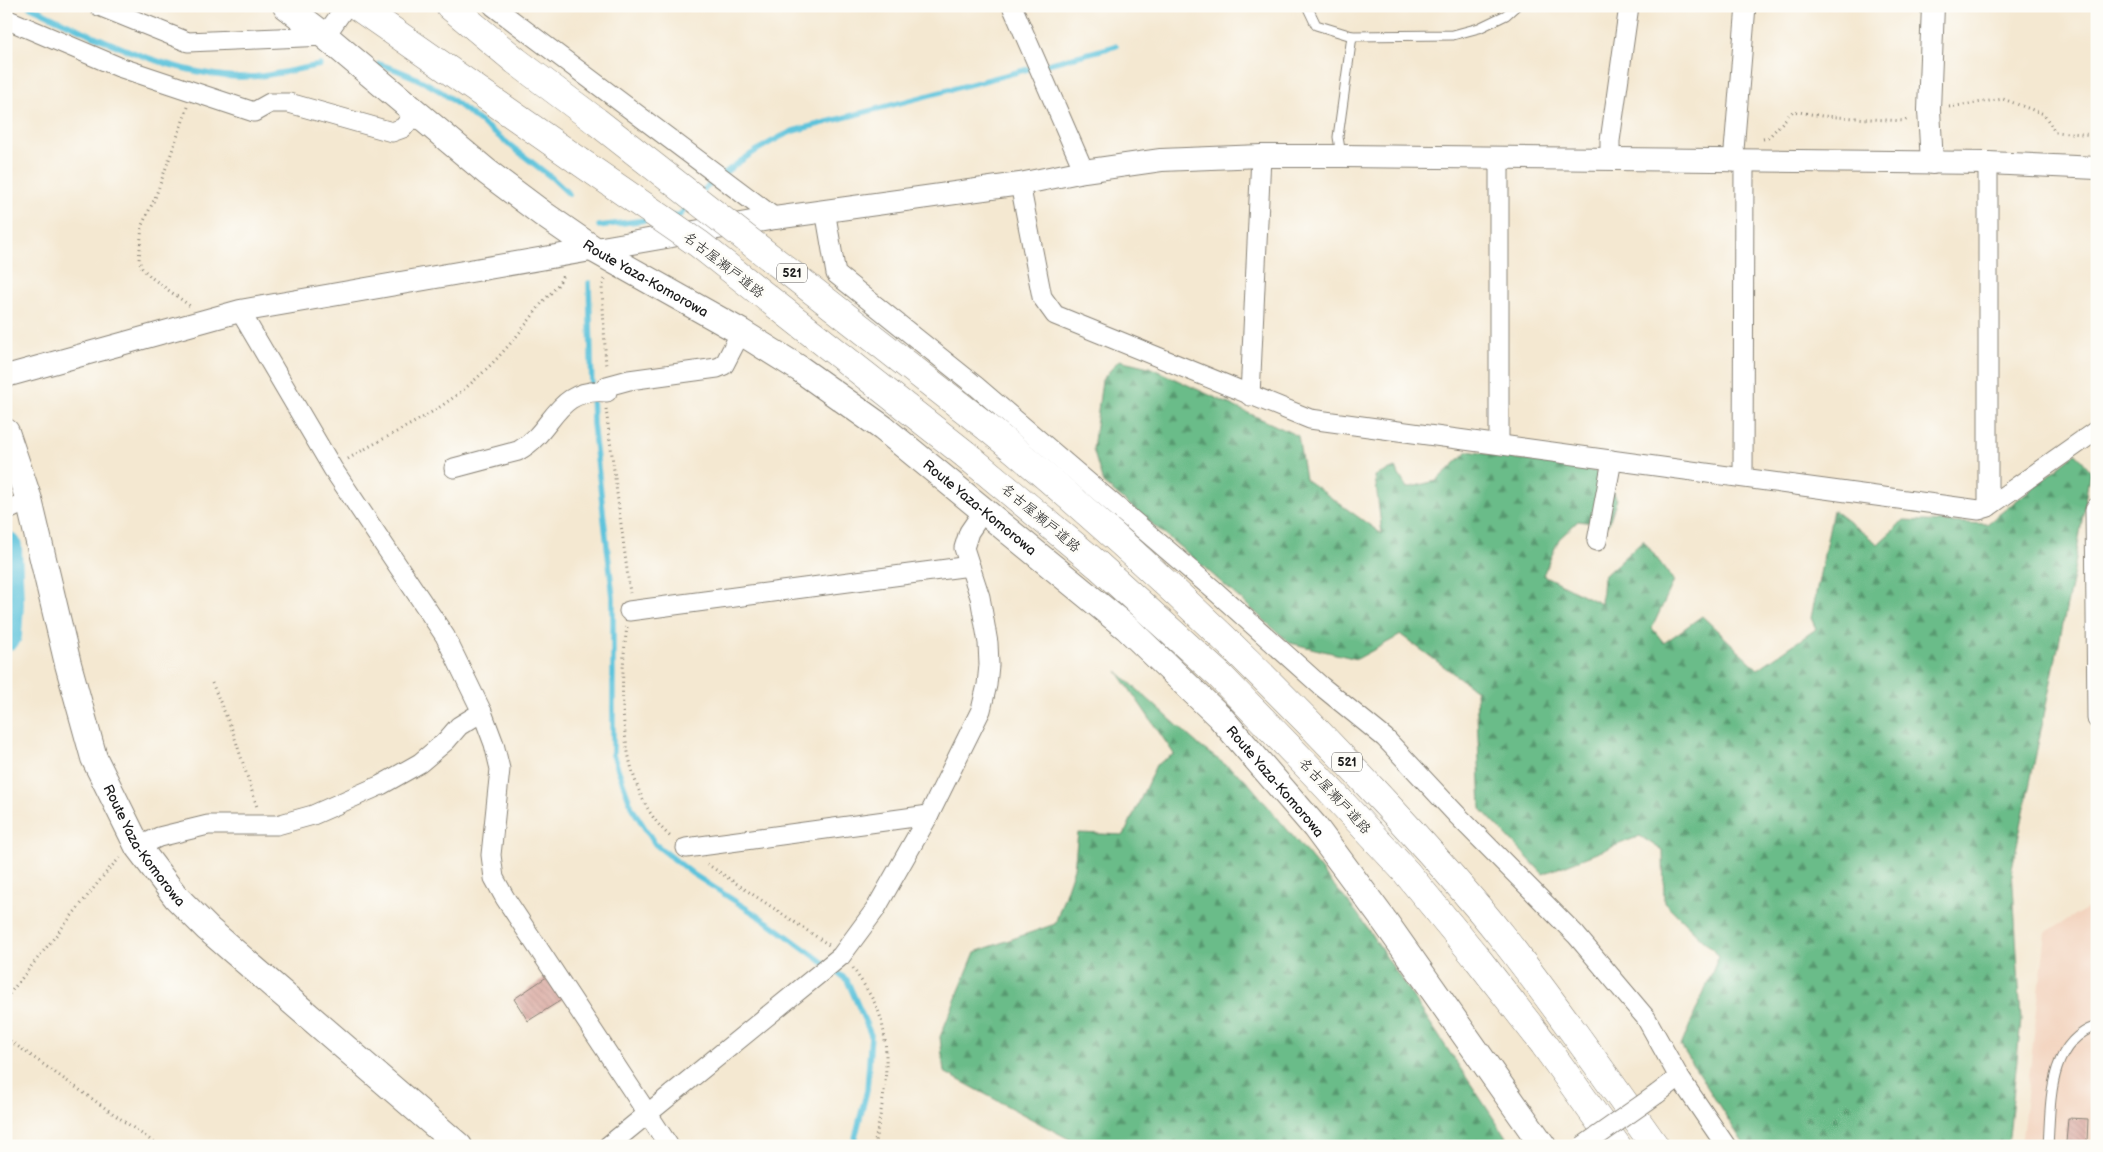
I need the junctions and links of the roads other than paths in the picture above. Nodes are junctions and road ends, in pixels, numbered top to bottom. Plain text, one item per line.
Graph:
1 (99, 6) edge
2 (286, 6) edge
3 (346, 6) edge
4 (356, 6) edge
5 (450, 6) edge
6 (493, 6) edge
7 (1012, 6) edge
8 (1307, 6) edge
9 (1516, 6) edge
10 (1629, 6) edge
11 (1933, 6) edge
12 (1743, 7) edge
13 (6, 19) edge
14 (325, 36) junction
15 (1352, 36) junction
16 (416, 112) junction
17 (1261, 156) junction
18 (1342, 156) junction
19 (1499, 159) junction
20 (1610, 160) junction
21 (1739, 162) junction
22 (1932, 162) junction
23 (1988, 163) junction
24 (2097, 168) edge
25 (1084, 171) junction
26 (1020, 184) junction
27 (825, 210) junction
28 (775, 218) junction
29 (595, 250) junction
30 (240, 311) junction
31 (741, 332) junction
32 (6, 376) edge
33 (1250, 396) junction
34 (2097, 430) edge
35 (6, 432) edge
36 (1499, 444) junction
37 (1612, 460) junction
38 (454, 468) dead end
39 (1744, 477) junction
40 (14, 507) edge
41 (1988, 507) junction
42 (2097, 507) edge
43 (984, 510) junction
44 (1597, 540) dead end
45 (970, 566) junction
46 (629, 611) road end
47 (482, 712) junction
48 (2097, 720) edge
49 (929, 816) junction
50 (138, 847) junction
51 (686, 848) road end
52 (2097, 1026) edge
53 (1679, 1077) junction
54 (647, 1112) junction
55 (459, 1146) edge
56 (608, 1146) edge
57 (669, 1146) edge
58 (1543, 1146) edge
59 (1583, 1146) edge
60 (1618, 1146) edge
61 (1654, 1146) edge
62 (1726, 1146) edge
63 (2048, 1146) edge

1 - 14 street
2 - 14 main road, Route Yaza-Komorowa
3 - 14 street
4 - 60 highway, 名古屋瀬戸道路 / 521, bridge
5 - 61 highway, 521, bridge
6 - 28 street
7 - 25 street
8 - 15 lane
9 - 15 lane
10 - 20 street
11 - 22 street
12 - 21 street
13 - 16 street
14 - 16 main road, Route Yaza-Komorowa
15 - 18 lane
16 - 29 main road, Route Yaza-Komorowa
17 - 18 street
17 - 25 street
17 - 33 street
18 - 19 street
19 - 20 street
19 - 36 street
20 - 21 street
21 - 22 street
21 - 39 street
22 - 23 street
23 - 24 street
23 - 41 street
25 - 26 street
26 - 27 street
26 - 33 street
27 - 28 street
27 - 53 street
28 - 29 street
29 - 30 street
29 - 31 main road, Route Yaza-Komorowa
30 - 32 street
30 - 47 street
31 - 38 street
31 - 43 main road, Route Yaza-Komorowa
33 - 36 street
34 - 41 street
35 - 40 main road, Route Yaza-Komorowa
36 - 37 street
37 - 39 street
37 - 44 street
39 - 41 street
40 - 50 main road, Route Yaza-Komorowa
42 - 48 street
43 - 45 street
43 - 58 main road, Route Yaza-Komorowa
45 - 46 street
45 - 49 street
47 - 50 street
47 - 54 street
49 - 51 street
49 - 54 street
50 - 55 main road, Route Yaza-Komorowa
52 - 63 lane
53 - 59 street, bridge
53 - 62 street
54 - 56 street
54 - 57 street

